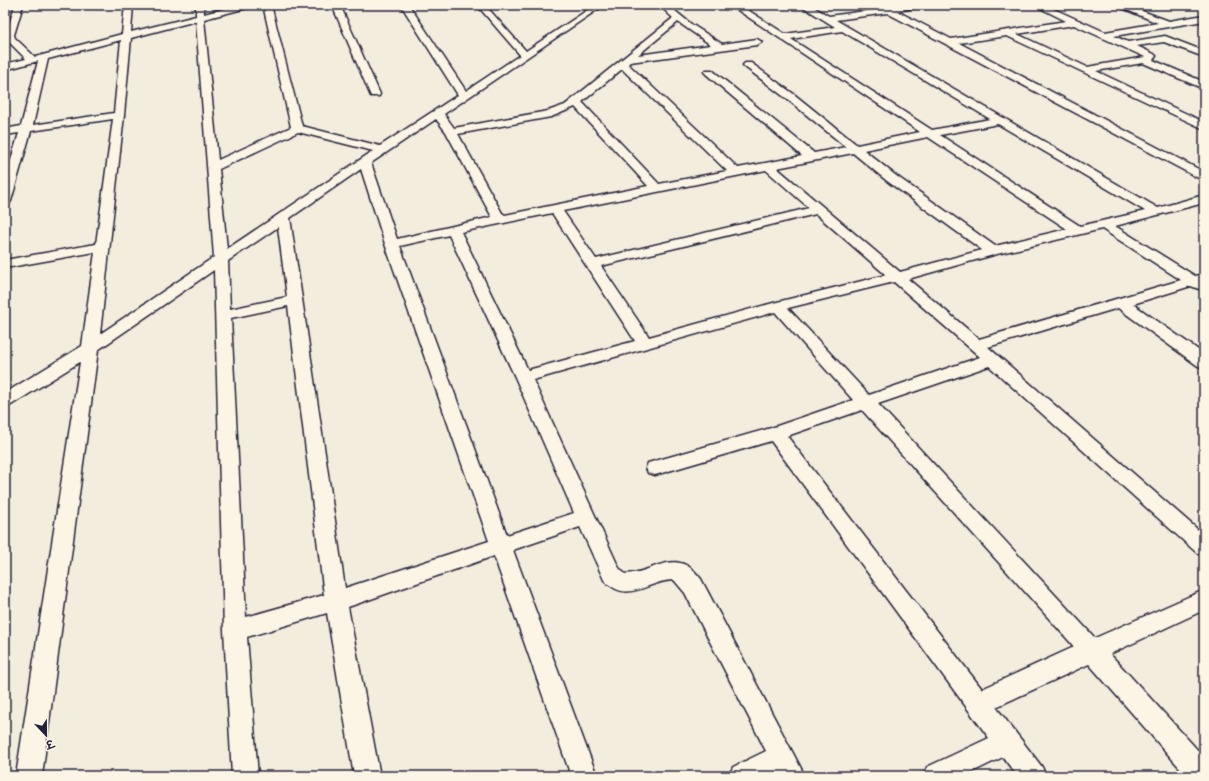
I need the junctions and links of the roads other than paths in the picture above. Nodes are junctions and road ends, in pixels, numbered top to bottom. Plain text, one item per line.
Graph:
1 (19, 5) edge
2 (129, 5) edge
3 (200, 5) edge
4 (248, 5) edge
5 (267, 5) edge
6 (336, 5) edge
7 (405, 5) edge
8 (481, 5) edge
9 (600, 5) edge
10 (663, 5) edge
11 (734, 5) edge
12 (804, 5) edge
13 (879, 5) edge
14 (920, 5) edge
15 (1038, 5) edge
16 (1120, 5) edge
17 (889, 10) junction
18 (200, 17) junction
19 (678, 18) junction
20 (1204, 18) edge
21 (828, 19) junction
22 (1075, 22) junction
23 (1168, 24) junction
24 (843, 28) junction
25 (1006, 32) junction
26 (126, 35) junction
27 (1104, 35) junction
28 (784, 37) junction
29 (757, 42) dead end
30 (951, 42) junction
31 (1128, 45) junction
32 (720, 47) junction
33 (1204, 54) edge
34 (525, 56) junction
35 (44, 58) junction
36 (32, 60) junction
37 (1144, 60) junction
38 (623, 62) junction
39 (748, 65) dead end
40 (5, 67) edge
41 (1084, 70) junction
42 (709, 72) dead end
43 (1204, 86) edge
44 (375, 94) dead end
45 (464, 96) junction
46 (575, 101) junction
47 (438, 114) junction
48 (119, 115) junction
49 (999, 120) junction
50 (1204, 126) edge
51 (296, 128) junction
52 (26, 129) junction
53 (5, 132) edge
54 (451, 132) junction
55 (929, 134) junction
56 (855, 148) junction
57 (382, 150) junction
58 (811, 157) junction
59 (365, 162) junction
60 (213, 166) junction
61 (768, 166) junction
62 (736, 173) junction
63 (1204, 177) edge
64 (656, 188) junction
65 (1204, 199) edge
66 (5, 201) edge
67 (556, 208) junction
68 (819, 210) junction
69 (1156, 212) junction
70 (283, 216) junction
71 (504, 219) junction
72 (1105, 225) junction
73 (454, 231) junction
74 (1078, 231) junction
75 (392, 244) junction
76 (102, 247) junction
77 (992, 251) junction
78 (221, 259) junction
79 (5, 264) edge
80 (592, 264) junction
81 (898, 277) junction
82 (1200, 283) edge
83 (294, 300) junction
84 (1120, 302) junction
85 (778, 306) junction
86 (223, 315) junction
87 (644, 342) junction
88 (976, 345) junction
89 (90, 348) junction
90 (992, 359) junction
91 (1204, 362) edge
92 (523, 377) junction
93 (5, 401) edge
94 (866, 403) junction
95 (775, 433) junction
96 (655, 468) dead end
97 (586, 518) junction
98 (502, 546) junction
99 (1204, 547) edge
100 (1204, 600) edge
101 (336, 601) junction
102 (235, 630) junction
103 (1092, 651) junction
104 (978, 703) junction
105 (1007, 742) junction
106 (787, 767) edge
107 (29, 776) edge
108 (245, 776) edge
109 (366, 776) edge
110 (584, 776) edge
111 (742, 776) edge
112 (936, 776) edge
113 (1033, 776) edge
114 (1204, 776) edge

1 - 36 street
2 - 26 street
3 - 18 street
4 - 18 street
5 - 51 street
6 - 44 street
7 - 45 street
8 - 34 street
9 - 34 street
10 - 19 street
11 - 28 street
12 - 21 street
13 - 17 street
14 - 17 street
15 - 22 street
16 - 23 street
17 - 21 street
17 - 30 street
18 - 26 street
18 - 60 street
19 - 32 street
19 - 38 street
20 - 23 street
21 - 24 street
22 - 25 street
22 - 27 street
23 - 27 street
24 - 28 street
24 - 49 street
25 - 30 street
25 - 41 street
26 - 35 street
26 - 48 street
27 - 31 street
28 - 55 street
29 - 32 street
30 - 63 street
31 - 33 street
31 - 37 street
32 - 38 street
34 - 45 street
35 - 36 street
35 - 52 street
36 - 40 street
37 - 41 street
37 - 43 street
38 - 46 street
38 - 62 street
39 - 56 street
41 - 50 street
42 - 58 street
45 - 47 street
46 - 54 street
46 - 64 street
47 - 54 street
47 - 57 street
48 - 52 street
48 - 76 street
49 - 55 street
49 - 69 street
51 - 57 street
51 - 60 street
52 - 53 street
52 - 66 street
54 - 71 street
55 - 56 street
55 - 74 street
56 - 58 street
56 - 77 street
57 - 59 street
58 - 61 street
59 - 70 street
59 - 75 street
60 - 78 street
61 - 62 street
61 - 68 street
62 - 64 street
64 - 67 street
65 - 69 street
67 - 71 street
67 - 80 street
68 - 80 street
68 - 81 street
69 - 72 street
70 - 78 street
70 - 83 street
71 - 73 street
72 - 74 street
72 - 82 street
73 - 75 street
73 - 92 street
74 - 77 street
75 - 98 street
76 - 79 street
76 - 89 street
77 - 81 street
78 - 86 street
78 - 89 street
80 - 87 street
81 - 85 street
81 - 88 street
82 - 84 street
83 - 86 street
83 - 101 street
84 - 88 street
84 - 91 street
85 - 87 street
85 - 94 street
86 - 102 street
87 - 92 street
88 - 90 street
89 - 93 street
89 - 107 street
90 - 94 street
90 - 99 street
92 - 97 street
94 - 95 street
94 - 103 street
95 - 96 street
95 - 104 street
97 - 98 street
97 - 106 street
98 - 101 street
98 - 110 street
100 - 103 street
101 - 102 street
101 - 109 street
102 - 108 street
103 - 104 street
103 - 114 street
104 - 105 street
105 - 112 street
105 - 113 street
106 - 111 street

